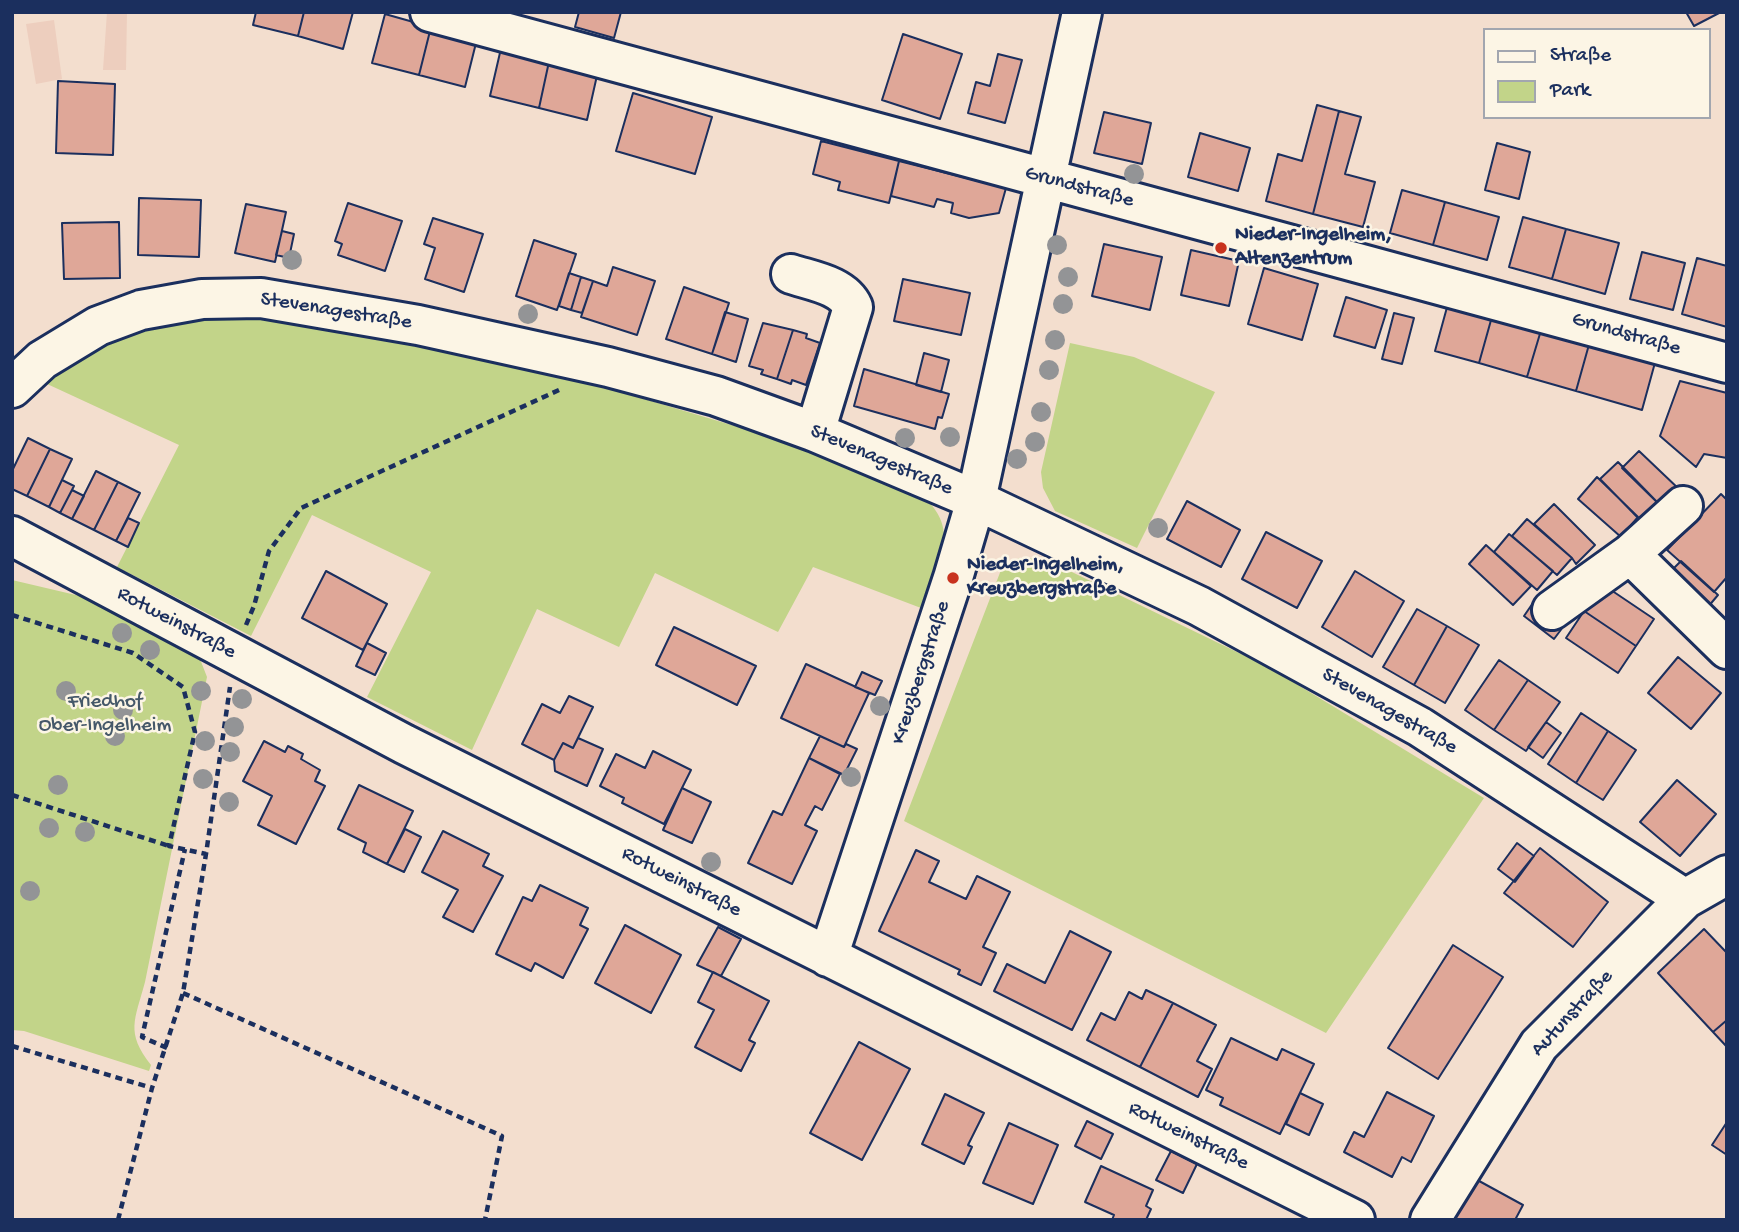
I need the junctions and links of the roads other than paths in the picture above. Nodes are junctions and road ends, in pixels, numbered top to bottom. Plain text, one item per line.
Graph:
1 (430, 12) edge
2 (1082, 12) edge
3 (1045, 179) junction
4 (791, 274) dead end
5 (1727, 363) edge
6 (12, 388) edge
7 (815, 432) junction
8 (976, 500) junction
9 (1684, 506) dead end
10 (12, 536) edge
11 (1630, 554) junction
12 (1552, 610) dead end
13 (1721, 630) edge
14 (1727, 875) edge
15 (1685, 899) junction
16 (828, 957) junction
17 (1355, 1220) edge
18 (1430, 1220) edge

1 - 3 street, Grundstraße
2 - 3 street, Kreuzbergstraße
3 - 5 street, Grundstraße
3 - 8 street, Kreuzbergstraße
4 - 7 street
6 - 7 street, Stevenagestraße
7 - 8 street, Stevenagestraße
8 - 15 street, Stevenagestraße
8 - 16 street, Kreuzbergstraße
9 - 11 street
10 - 16 street, Rotweinstraße
11 - 12 street
11 - 13 street
14 - 15 street, Autunstraße
15 - 18 street, Autunstraße
16 - 17 street, Rotweinstraße

